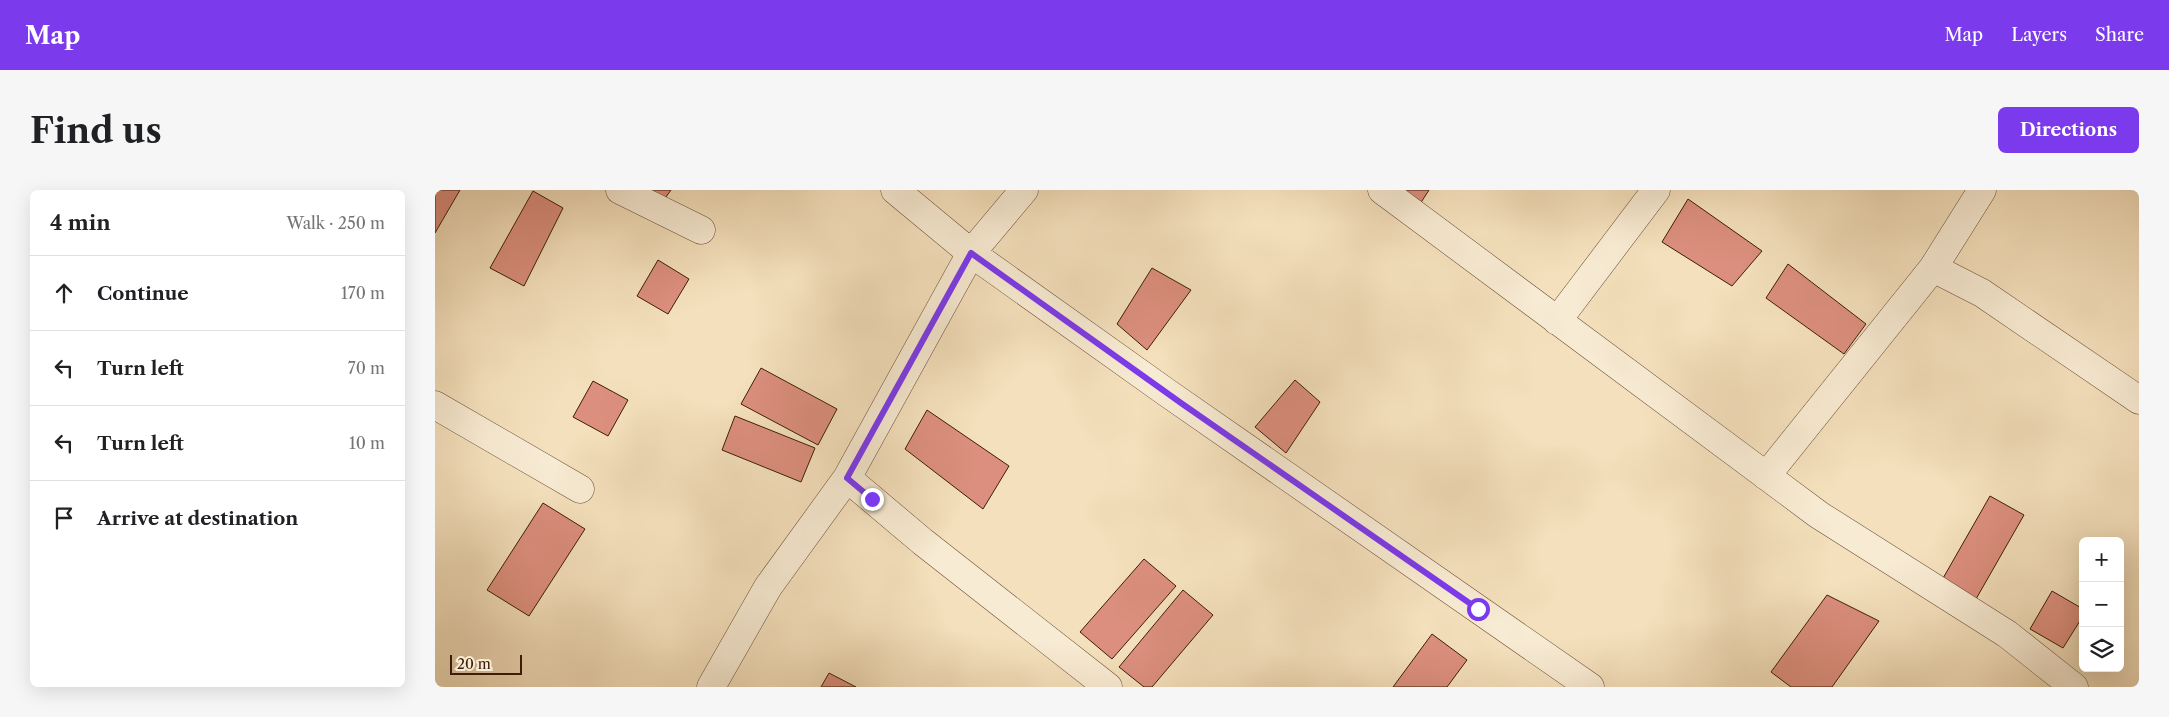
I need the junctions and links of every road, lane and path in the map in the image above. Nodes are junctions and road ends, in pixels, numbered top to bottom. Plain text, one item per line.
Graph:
1 (620, 190) edge
2 (895, 190) edge
3 (1024, 190) edge
4 (1382, 190) edge
5 (1656, 190) edge
6 (1982, 190) edge
7 (701, 230) dead end
8 (971, 253) junction
9 (1933, 268) junction
10 (1557, 321) junction
11 (2139, 400) edge
12 (435, 405) edge
13 (1766, 476) junction
14 (847, 478) junction
15 (581, 489) dead end
16 (711, 687) edge
17 (1108, 687) edge
18 (1590, 687) edge
19 (2074, 687) edge

1 - 7 street
2 - 8 street
3 - 8 street
4 - 10 street
5 - 10 street
6 - 9 street
8 - 14 street
8 - 18 street
9 - 11 street
9 - 13 street
10 - 13 street
12 - 15 street
13 - 19 street
14 - 16 street
14 - 17 street

